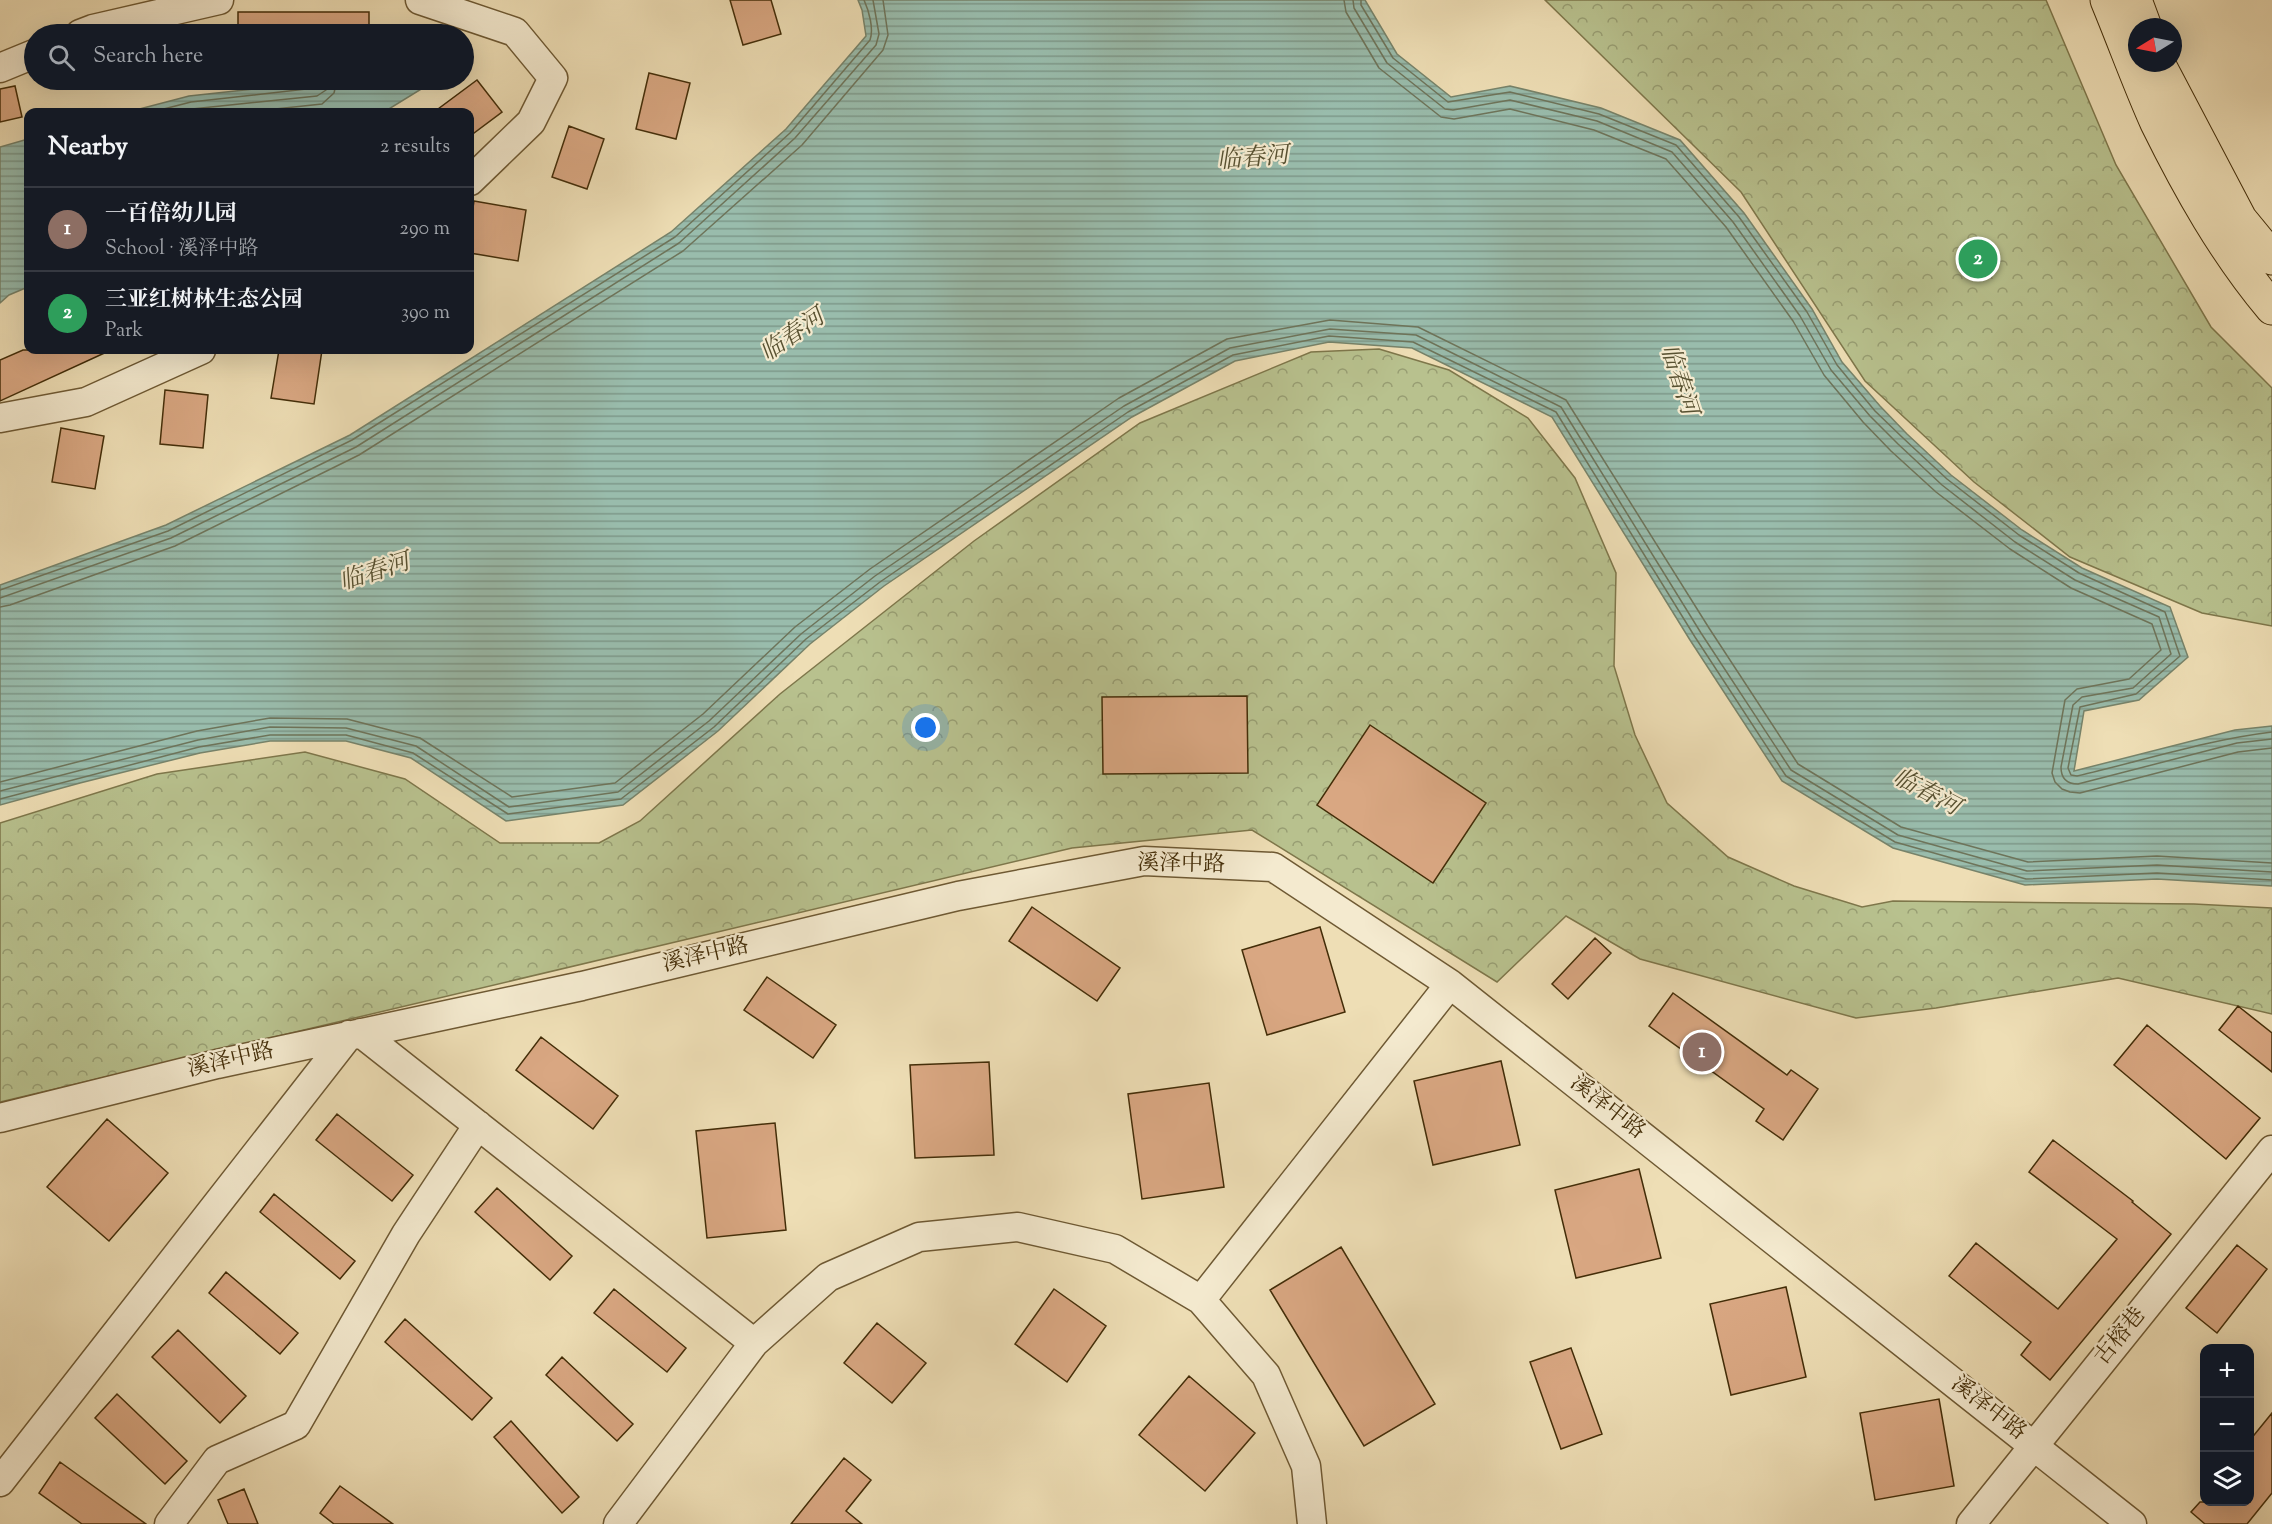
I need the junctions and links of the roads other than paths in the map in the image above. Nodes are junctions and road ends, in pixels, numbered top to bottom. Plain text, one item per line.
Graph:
1 (219, 0) edge
2 (420, 0) edge
3 (2107, 0) edge
4 (2135, 0) edge
5 (2142, 18) edge
6 (115, 24) edge
7 (24, 58) edge
8 (0, 68) edge
9 (2163, 72) edge
10 (474, 177) edge
11 (2272, 258) edge
12 (2272, 309) edge
13 (192, 354) edge
14 (0, 418) edge
15 (1450, 984) junction
16 (355, 1034) junction
17 (0, 1118) edge
18 (478, 1125) junction
19 (2272, 1150) edge
20 (1201, 1300) junction
21 (754, 1343) junction
22 (2034, 1445) junction
23 (0, 1482) edge
24 (169, 1524) edge
25 (618, 1524) edge
26 (1312, 1524) edge
27 (1971, 1524) edge
28 (2132, 1524) edge

1 - 6 street
2 - 10 street
3 - 12 main road
4 - 5 main road
7 - 8 street
9 - 11 main road
13 - 14 street
15 - 16 street, 溪泽中路
15 - 20 street
15 - 22 street, 溪泽中路
16 - 17 street, 溪泽中路
16 - 18 street
16 - 23 street
18 - 21 street
18 - 24 street
19 - 22 street, 古榕巷
20 - 21 street
20 - 26 street
21 - 25 street
22 - 27 street, 古榕巷
22 - 28 street, 溪泽中路

